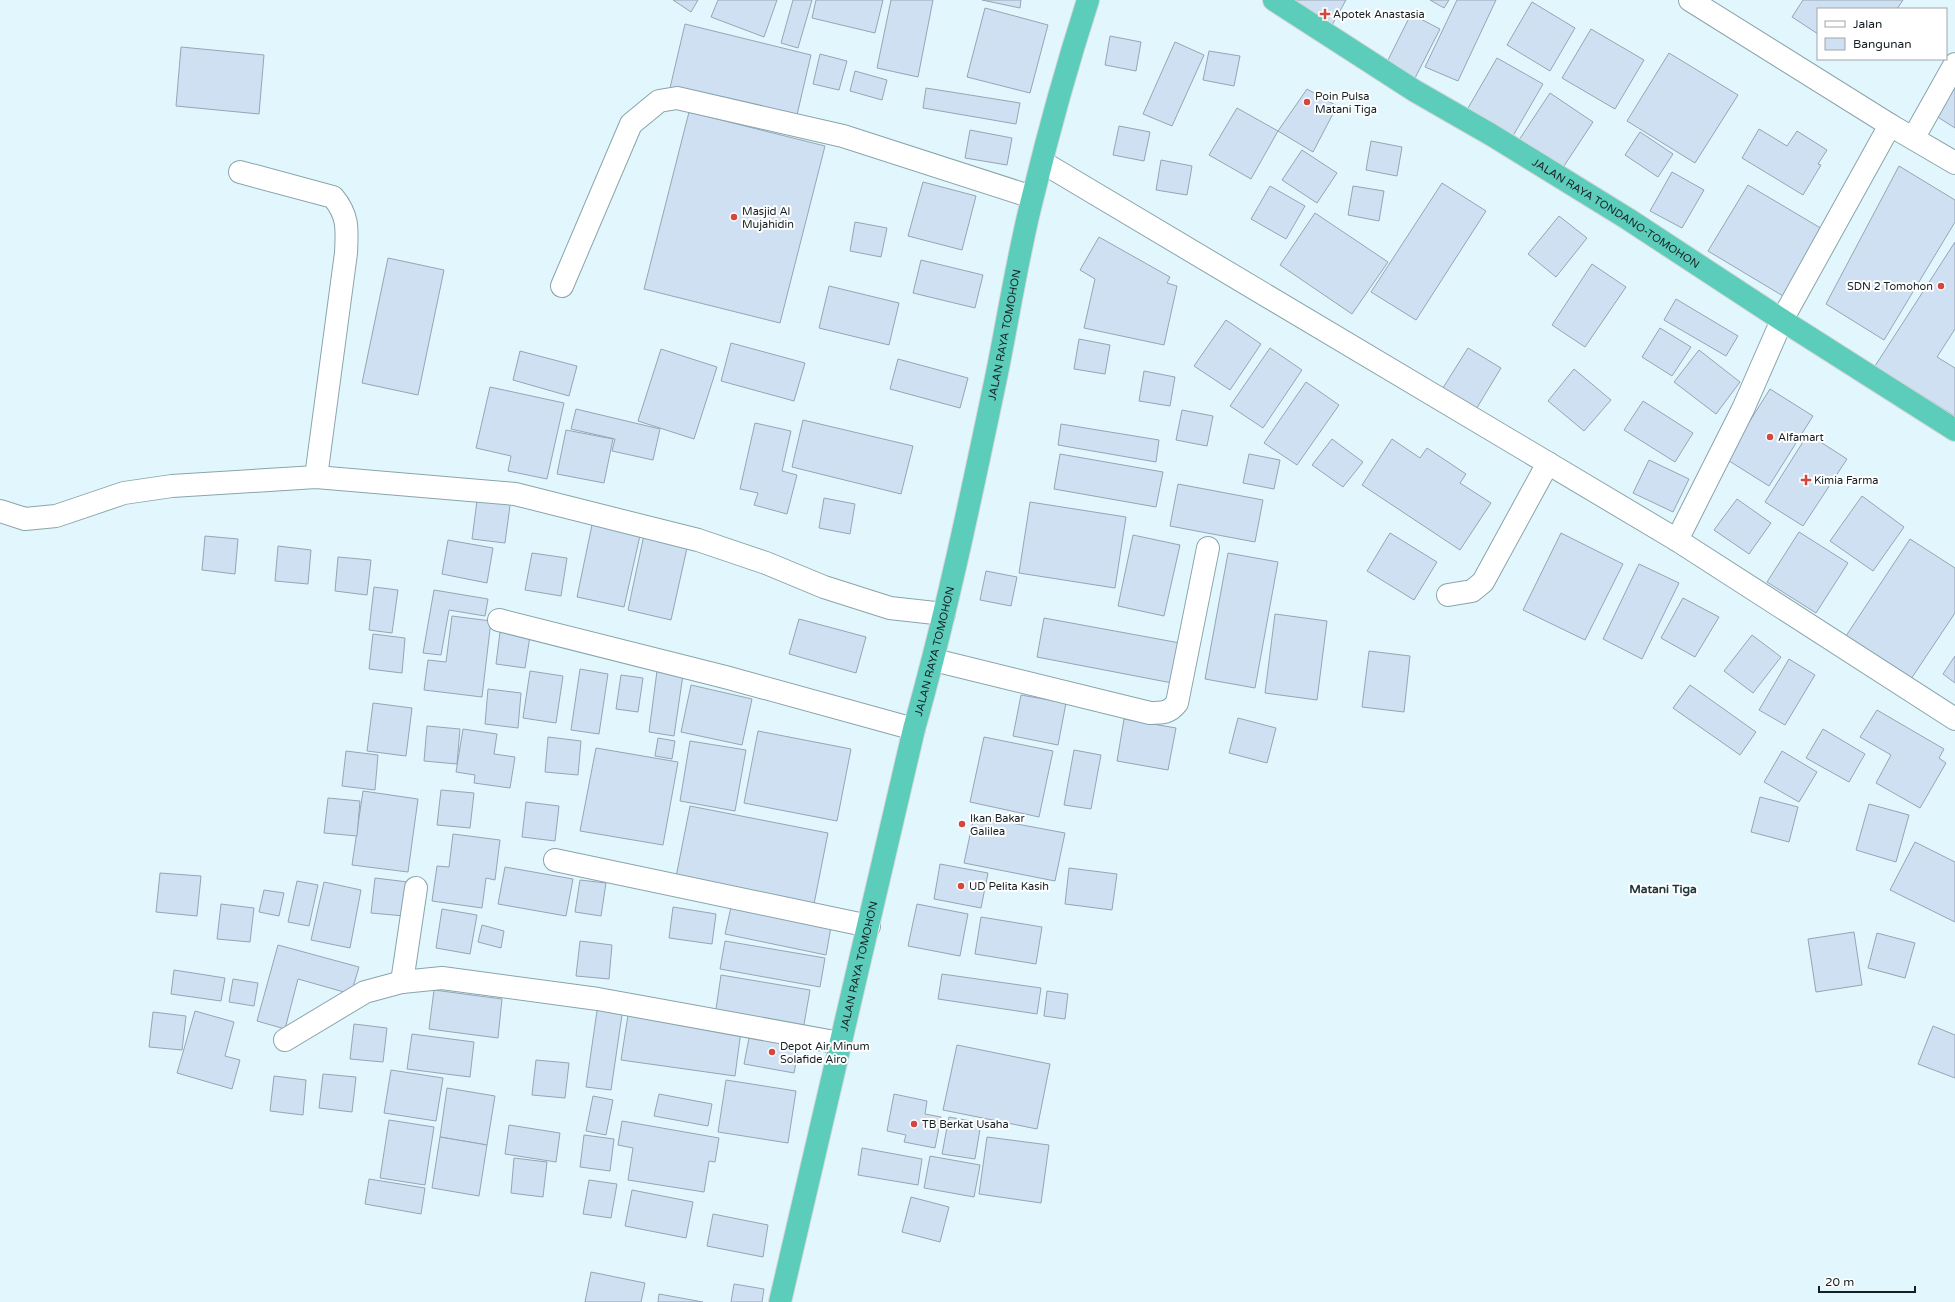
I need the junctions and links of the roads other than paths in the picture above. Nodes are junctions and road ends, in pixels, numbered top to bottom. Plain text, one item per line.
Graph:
1 (1088, 0) edge
2 (1274, 0) edge
3 (1690, 0) edge
4 (1955, 64) edge
5 (1890, 125) junction
6 (1914, 138) junction
7 (1042, 162) junction
8 (1955, 163) edge
9 (240, 172) dead end
10 (1032, 197) junction
11 (562, 286) dead end
12 (1782, 320) junction
13 (1955, 430) edge
14 (1548, 463) junction
15 (316, 477) junction
16 (0, 511) edge
17 (1677, 540) junction
18 (1208, 548) dead end
19 (1448, 596) dead end
20 (944, 614) junction
21 (499, 620) dead end
22 (934, 660) junction
23 (1955, 719) edge
24 (914, 729) junction
25 (555, 860) dead end
26 (416, 888) dead end
27 (869, 926) junction
28 (402, 982) junction
29 (285, 1040) dead end
30 (840, 1043) junction
31 (780, 1302) edge

1 - 7 highway, JALAN RAYA TOMOHON
2 - 12 highway, JALAN RAYA TONDANO-TOMOHON
3 - 5 street
4 - 6 street
5 - 6 street
5 - 12 street
6 - 8 street
7 - 10 highway, JALAN RAYA TOMOHON
7 - 14 street
9 - 15 street
10 - 11 street
10 - 20 highway, JALAN RAYA TOMOHON
12 - 13 highway, JALAN RAYA TONDANO-TOMOHON
12 - 17 street
14 - 17 street
14 - 19 street
15 - 16 street
15 - 20 street
17 - 23 street
18 - 22 street
20 - 22 highway, JALAN RAYA TOMOHON
21 - 24 street
22 - 24 highway, JALAN RAYA TOMOHON
24 - 27 highway, JALAN RAYA TOMOHON
25 - 27 street
26 - 28 street
27 - 30 highway, JALAN RAYA TOMOHON
28 - 29 street
28 - 30 street
30 - 31 highway, JALAN RAYA TOMOHON

